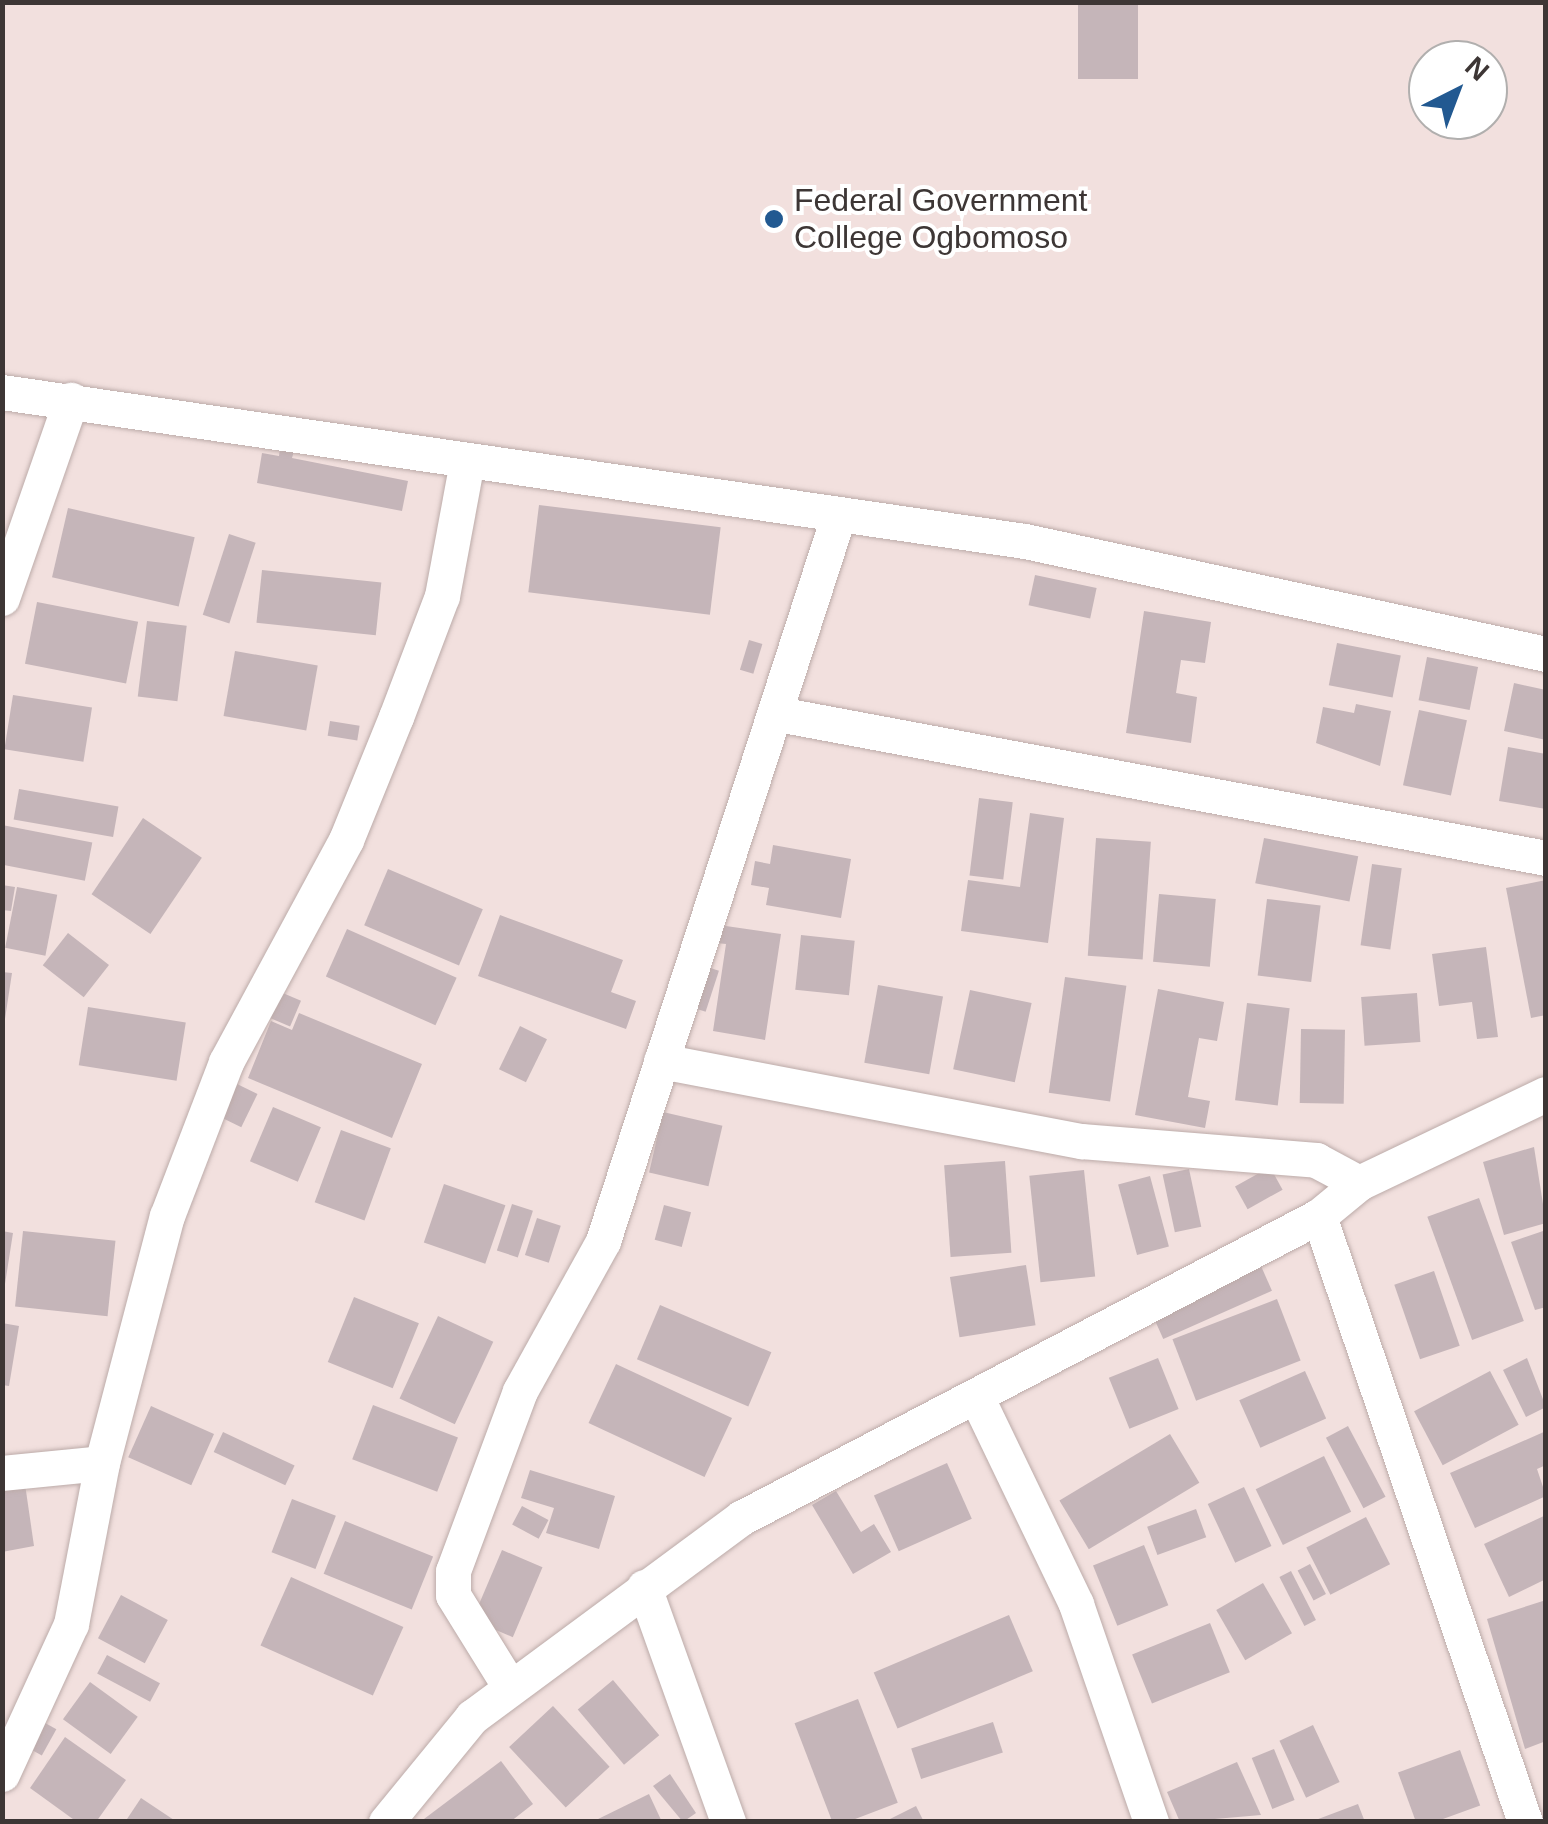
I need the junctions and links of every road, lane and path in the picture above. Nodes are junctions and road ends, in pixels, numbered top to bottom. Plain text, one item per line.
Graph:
1 (2, 392) edge
2 (71, 400) junction
3 (467, 462) junction
4 (838, 517) junction
5 (2, 598) edge
6 (1546, 654) edge
7 (778, 714) junction
8 (1546, 858) edge
9 (661, 1062) junction
10 (1546, 1094) edge
11 (1359, 1183) junction
12 (1319, 1216) junction
13 (976, 1396) junction
14 (102, 1463) junction
15 (2, 1472) edge
16 (644, 1587) junction
17 (510, 1687) junction
18 (2, 1774) edge
19 (386, 1822) edge
20 (728, 1822) edge
21 (1152, 1822) edge
22 (1525, 1822) edge

1 - 2 street
2 - 3 street
2 - 5 street
3 - 4 street
3 - 14 street
4 - 6 street
4 - 7 street
7 - 8 street
7 - 9 street
9 - 11 street
9 - 17 street
10 - 11 street
11 - 12 street
12 - 13 street
12 - 22 street
13 - 16 street
13 - 21 street
14 - 15 street
14 - 18 street
16 - 17 street
16 - 20 street
17 - 19 street

